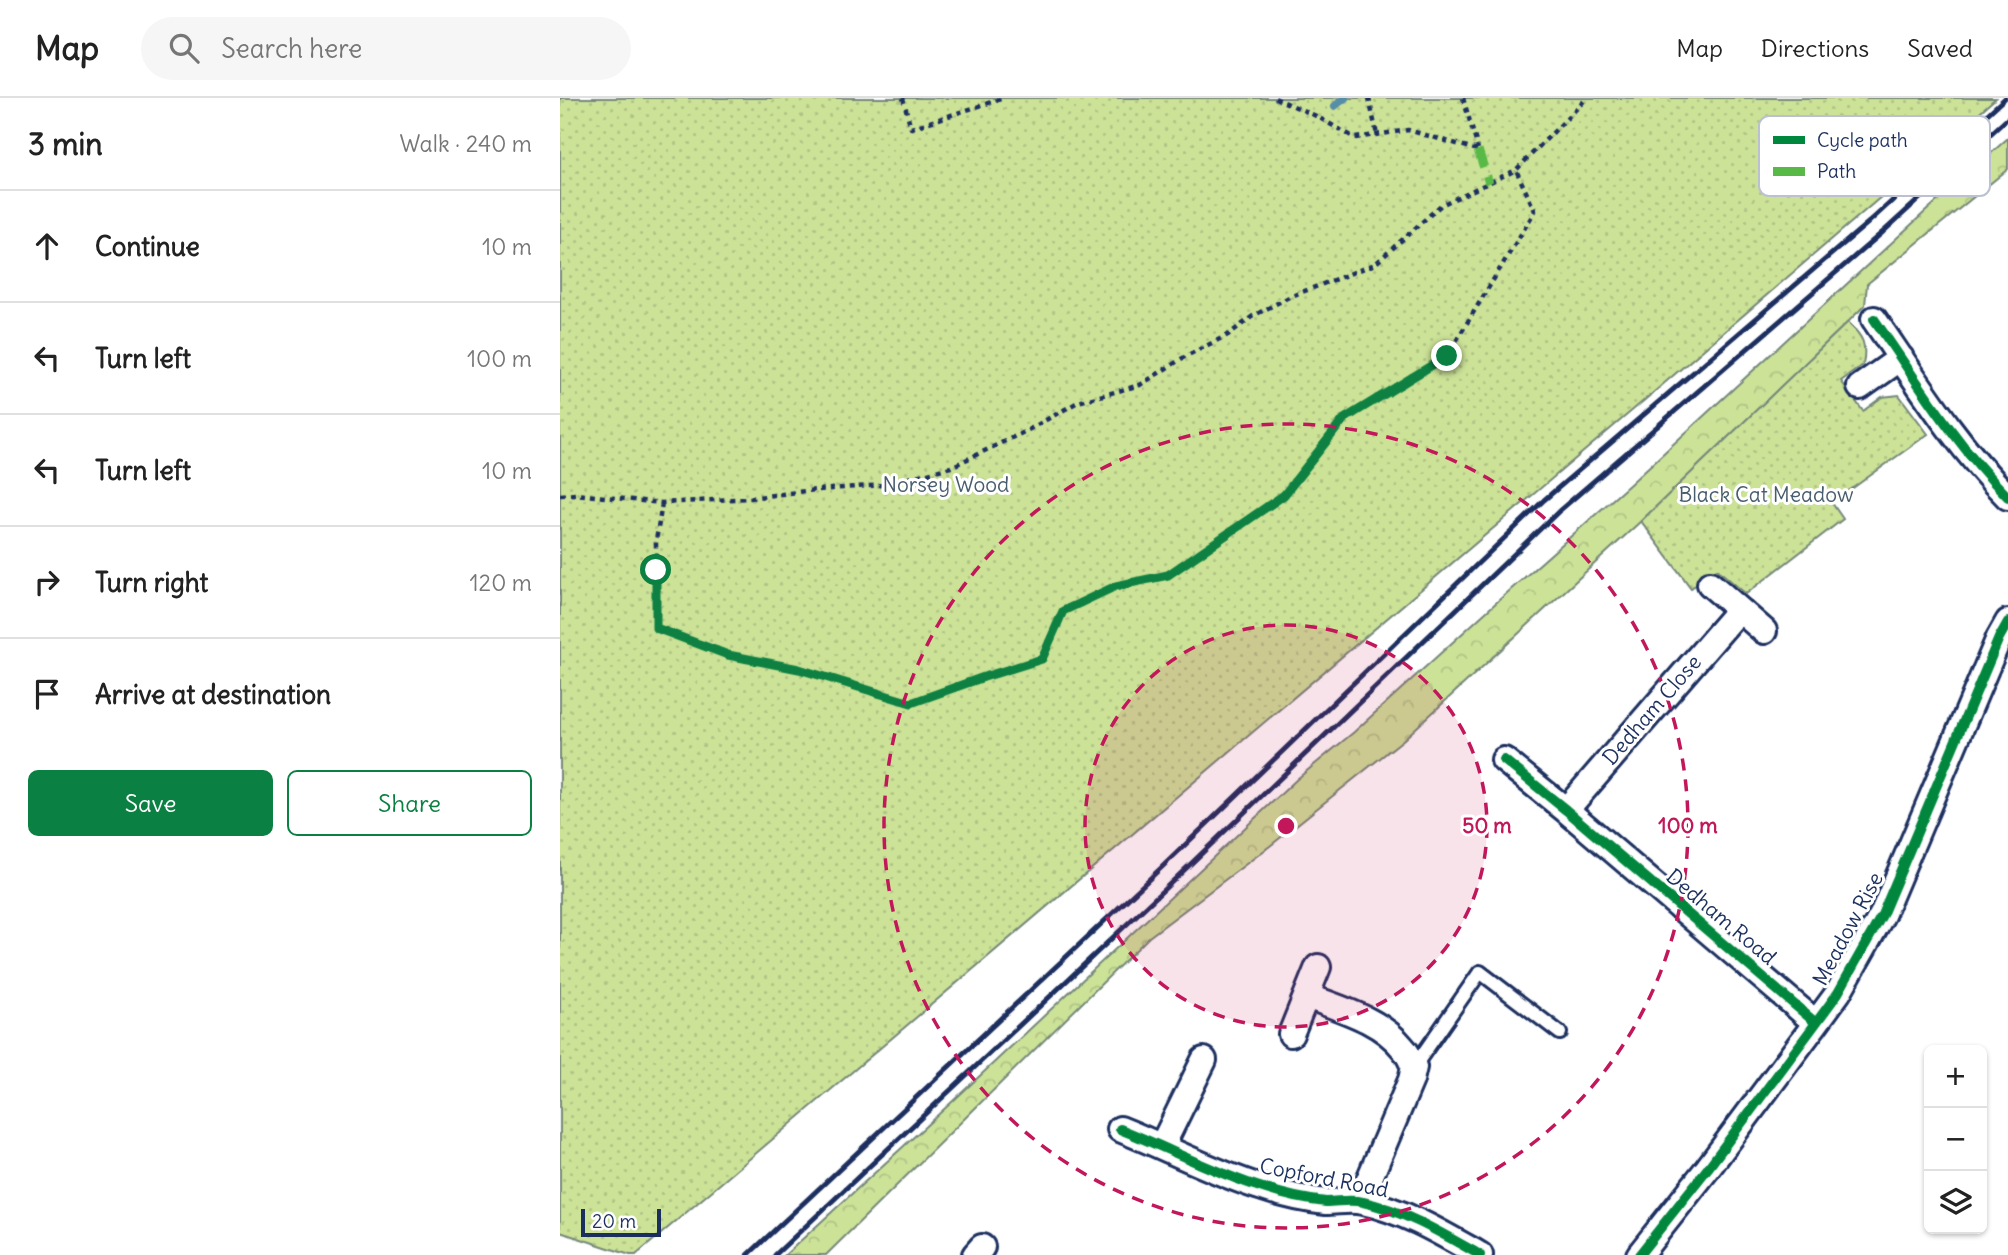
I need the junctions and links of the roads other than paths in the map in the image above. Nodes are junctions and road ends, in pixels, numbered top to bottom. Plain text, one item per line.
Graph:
1 (1874, 319) dead end
2 (1901, 358) junction
3 (1860, 387) dead end
4 (2008, 497) edge
5 (1710, 584) dead end
6 (1739, 610) junction
7 (2008, 622) edge
8 (1765, 631) dead end
9 (1504, 760) dead end
10 (1566, 810) junction
11 (1318, 967) dead end
12 (1307, 996) junction
13 (1816, 1023) junction
14 (1560, 1033) dead end
15 (1291, 1034) dead end
16 (1204, 1060) dead end
17 (1414, 1067) junction
18 (1120, 1129) dead end
19 (1162, 1146) junction
20 (1360, 1201) junction
21 (1480, 1255) edge
22 (1639, 1255) edge

1 - 2 street
2 - 3 street
2 - 4 street
5 - 6 street
6 - 8 street
6 - 10 street, Dedham Close
7 - 13 street, Meadow Rise
9 - 10 street, Dedham Road
10 - 13 street, Dedham Road
11 - 12 street
12 - 15 street
12 - 17 street
13 - 22 street, Meadow Rise
14 - 17 lane
16 - 19 street
17 - 20 street
18 - 19 street, Copford Road
19 - 20 street, Copford Road
20 - 21 street, Copford Road

